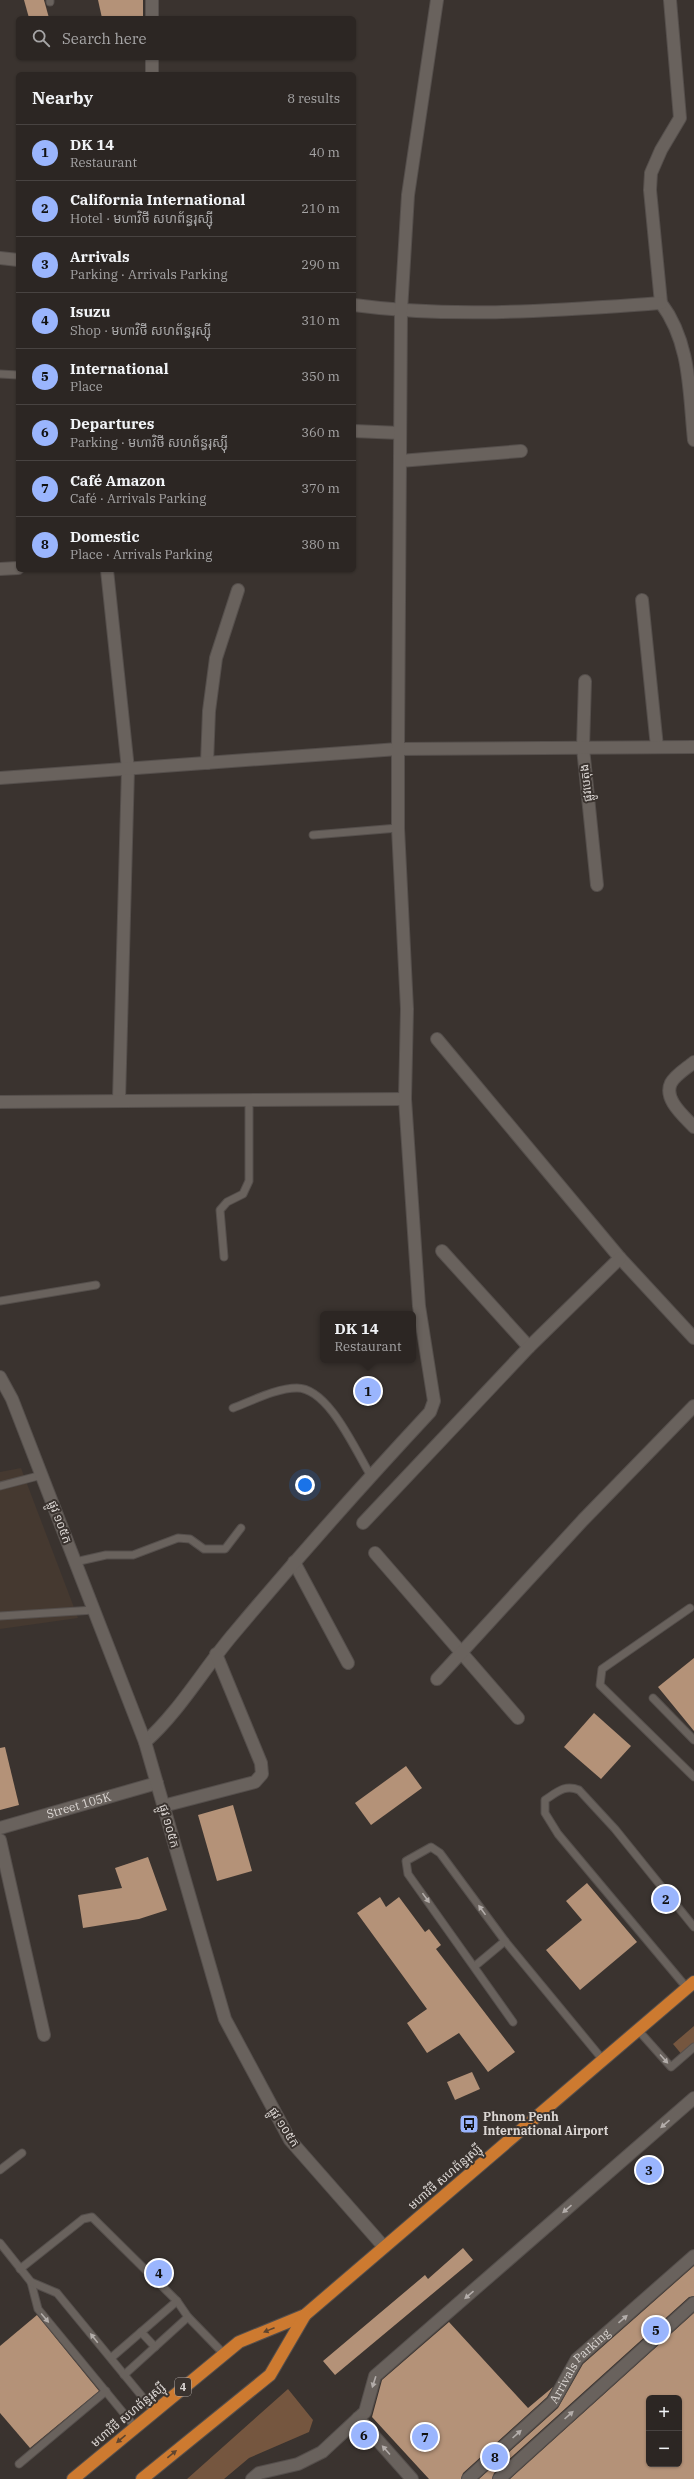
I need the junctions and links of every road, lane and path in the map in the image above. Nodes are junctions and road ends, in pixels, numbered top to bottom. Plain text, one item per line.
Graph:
1 (152, 0) edge
2 (437, 0) edge
3 (670, 0) edge
4 (152, 16) edge
5 (152, 60) edge
6 (152, 72) edge
7 (0, 258) edge
8 (16, 260) edge
9 (661, 303) junction
10 (356, 305) edge
11 (401, 312) junction
12 (690, 352) edge
13 (0, 374) edge
14 (16, 375) edge
15 (356, 431) edge
16 (400, 433) junction
17 (694, 440) edge
18 (521, 451) dead end
19 (400, 461) junction
20 (16, 568) edge
21 (0, 569) edge
22 (107, 572) edge
23 (238, 590) dead end
24 (642, 600) dead end
25 (585, 680) dead end
26 (657, 747) junction
27 (694, 747) edge
28 (583, 748) junction
29 (398, 749) junction
30 (207, 763) junction
31 (128, 768) junction
32 (0, 778) edge
33 (398, 828) junction
34 (313, 835) dead end
35 (597, 885) dead end
36 (436, 1039) dead end
37 (694, 1062) edge
38 (249, 1099) junction
39 (405, 1099) junction
40 (119, 1100) junction
41 (0, 1102) edge
42 (694, 1127) edge
43 (442, 1252) dead end
44 (224, 1257) dead end
45 (620, 1258) junction
46 (96, 1285) dead end
47 (0, 1301) edge
48 (694, 1338) edge
49 (529, 1346) junction
50 (0, 1377) edge
51 (694, 1406) edge
52 (233, 1408) dead end
53 (42, 1475) junction
54 (371, 1476) junction
55 (0, 1486) edge
56 (363, 1524) dead end
57 (241, 1528) dead end
58 (375, 1552) dead end
59 (76, 1562) junction
60 (294, 1562) junction
61 (690, 1608) dead end
62 (94, 1610) junction
63 (0, 1616) edge
64 (462, 1652) junction
65 (216, 1654) junction
66 (348, 1663) dead end
67 (436, 1679) dead end
68 (653, 1698) dead end
69 (518, 1718) dead end
70 (694, 1740) edge
71 (145, 1742) junction
72 (694, 1777) edge
73 (157, 1783) junction
74 (164, 1806) junction
75 (0, 1828) edge
76 (0, 1840) edge
77 (694, 1927) edge
78 (505, 1941) junction
79 (475, 1966) junction
80 (690, 1985) edge
81 (513, 2022) dead end
82 (638, 2030) junction
83 (44, 2035) dead end
84 (694, 2047) edge
85 (603, 2060) junction
86 (694, 2098) edge
87 (22, 2153) dead end
88 (0, 2170) edge
89 (0, 2243) edge
90 (384, 2247) junction
91 (694, 2256) edge
92 (20, 2269) junction
93 (30, 2282) junction
94 (177, 2301) junction
95 (694, 2303) edge
96 (305, 2315) junction
97 (188, 2317) junction
98 (141, 2332) junction
99 (155, 2347) junction
100 (224, 2354) junction
101 (111, 2358) junction
102 (124, 2375) junction
103 (106, 2391) junction
104 (154, 2412) junction
105 (358, 2418) junction
106 (135, 2427) junction
107 (19, 2464) dead end
108 (73, 2479) edge
109 (142, 2479) edge
110 (252, 2479) edge
111 (412, 2479) edge
112 (468, 2479) edge
113 (499, 2479) edge

1 - 4 street
2 - 11 street
3 - 9 street
5 - 6 street
7 - 8 street
9 - 11 street
9 - 12 street
10 - 11 street
11 - 16 street
12 - 17 street
13 - 14 lane
15 - 16 street
16 - 19 street
18 - 19 street
19 - 29 street
20 - 21 street
22 - 31 street
23 - 30 street
24 - 26 street
25 - 28 street, ផ្លូវបេតុង
26 - 27 street
26 - 28 street
28 - 29 street
28 - 35 street, ផ្លូវបេតុង
29 - 30 street
29 - 33 street
30 - 31 street
31 - 32 street
31 - 40 street
33 - 34 lane
33 - 39 street
36 - 45 street
37 - 42 street
38 - 39 street
38 - 40 street
38 - 44 lane
39 - 54 street
40 - 41 street
43 - 49 street
45 - 48 street
45 - 49 street
46 - 47 lane
49 - 56 street
50 - 53 street, ផ្លូវ ១០៥ក
51 - 64 street
52 - 54 lane
53 - 55 lane
53 - 59 street, ផ្លូវ ១០៥ក
54 - 60 street
57 - 59 lane
58 - 64 street
59 - 62 street, ផ្លូវ ១០៥ក
60 - 65 street
60 - 66 street
61 - 72 lane
62 - 63 lane
62 - 71 street, ផ្លូវ ១០៥ក
64 - 67 street
64 - 69 street
65 - 71 street
65 - 74 street
68 - 70 lane
71 - 73 street, ផ្លូវ ១០៥ក
73 - 74 street, ផ្លូវ ១០៥ក
73 - 75 street, Street 105K
74 - 90 street, ផ្លូវ ១០៥ក
76 - 83 street
77 - 80 lane
78 - 79 lane
78 -> 79 lane
78 - 85 lane
79 - 81 lane
80 - 82 highway, មហាវិថី សហព័ន្ធរុស្ស៊ី / 4
82 -> 84 lane
82 - 85 highway, មហាវិថី សហព័ន្ធរុស្ស៊ី / 4
85 - 90 highway, មហាវិថី សហព័ន្ធរុស្ស៊ី / 4
86 -> 105 street
87 - 88 lane
89 - 92 lane
90 - 96 highway, មហាវិថី សហព័ន្ធរុស្ស៊ី / 4
112 -> 91 street, Arrivals Parking
92 - 93 lane
92 - 94 lane
101 -> 93 lane
93 -> 103 lane
94 - 97 lane
94 - 98 lane
113 -> 95 street
96 -> 100 highway, មហាវិថី សហព័ន្ធរុស្ស៊ី / 4
109 -> 96 highway, មហាវិថី សហព័ន្ធរុស្ស៊ី / 4
97 - 99 lane
97 - 100 lane
98 - 99 lane
98 - 101 lane
99 - 102 lane
100 - 104 highway, មហាវិថី សហព័ន្ធរុស្ស៊ី / 4
101 - 102 lane
102 - 104 lane
103 - 106 lane
103 - 107 lane
104 - 106 highway, មហាវិថី សហព័ន្ធរុស្ស៊ី / 4
105 - 110 street
111 -> 105 street
106 -> 108 highway, មហាវិថី សហព័ន្ធរុស្ស៊ី / 4

